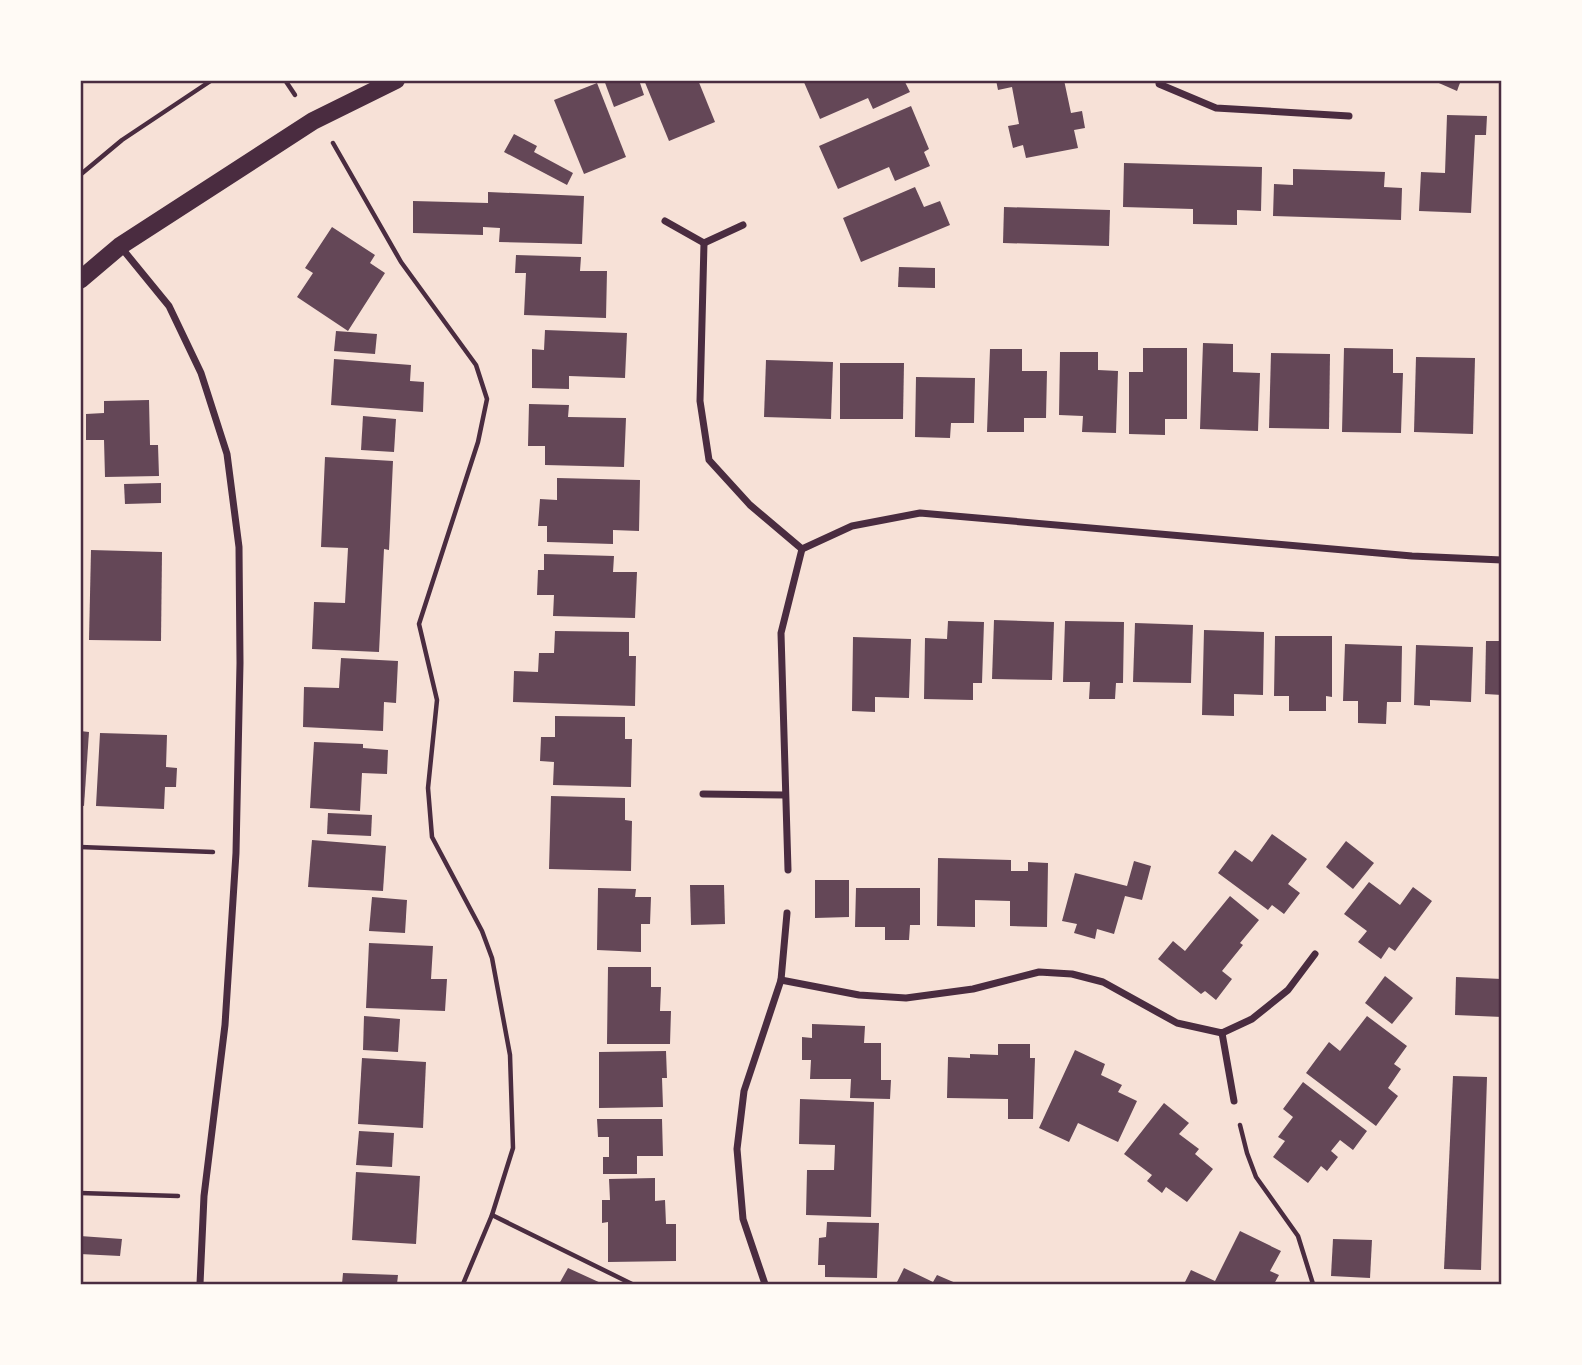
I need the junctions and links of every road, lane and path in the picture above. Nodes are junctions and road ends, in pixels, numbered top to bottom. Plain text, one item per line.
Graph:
1 (212, 80) edge
2 (396, 80) edge
3 (1159, 80) edge
4 (1349, 116) dead end
5 (313, 121) junction
6 (80, 175) edge
7 (665, 221) dead end
8 (743, 226) dead end
9 (704, 243) junction
10 (120, 246) junction
11 (80, 280) edge
12 (802, 549) junction
13 (1502, 560) edge
14 (703, 794) dead end
15 (785, 795) junction
16 (80, 847) edge
17 (236, 853) junction
18 (788, 870) dead end
19 (787, 913) dead end
20 (1315, 954) dead end
21 (781, 980) junction
22 (1222, 1033) junction
23 (1234, 1101) joint
24 (80, 1193) edge
25 (204, 1196) junction
26 (492, 1215) junction
27 (200, 1284) edge
28 (463, 1284) edge
29 (632, 1284) edge
30 (765, 1284) edge
31 (1314, 1284) edge

1 - 6 path
2 - 5 main road
3 - 4 street
5 - 10 main road
5 - 26 path
7 - 9 street
8 - 9 street
9 - 12 street
10 - 11 main road
10 - 17 street
12 - 13 street
12 - 15 street
14 - 15 street
15 - 18 street
16 - 17 path
17 - 25 street
19 - 21 street
20 - 22 street
21 - 22 street
21 - 30 street
22 - 23 street
23 - 31 path
24 - 25 path
25 - 27 street
26 - 28 path
26 - 29 path

